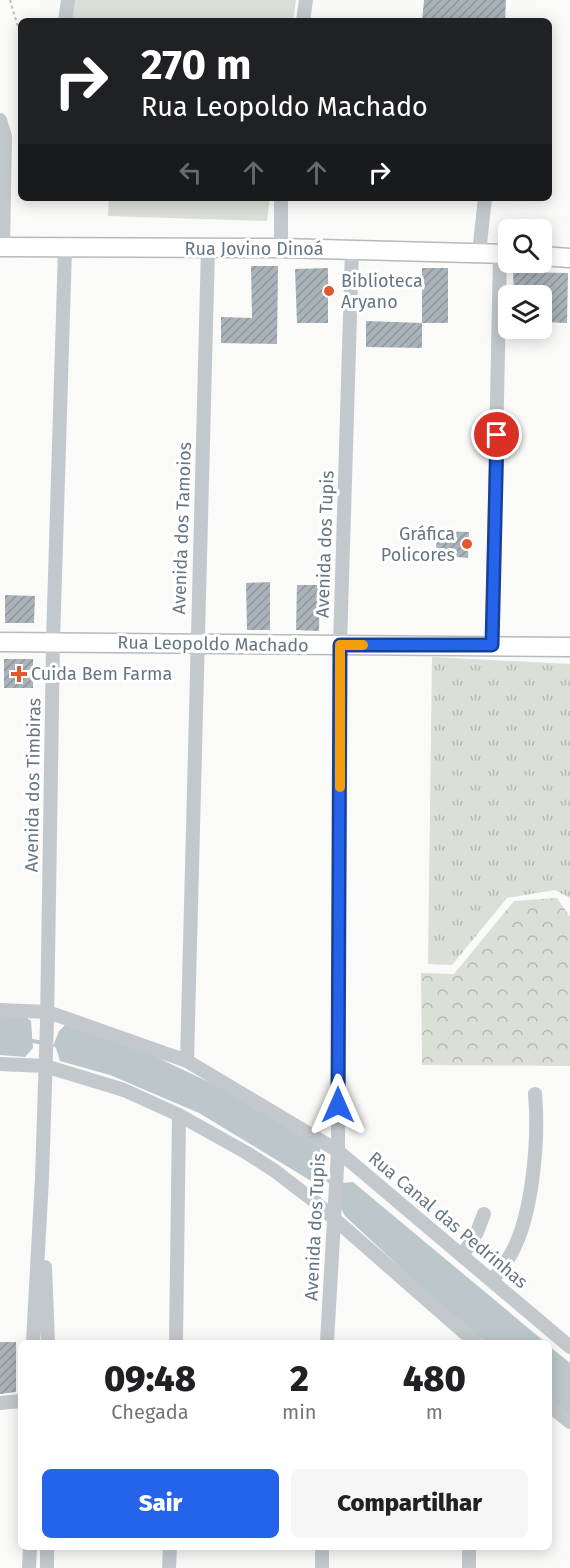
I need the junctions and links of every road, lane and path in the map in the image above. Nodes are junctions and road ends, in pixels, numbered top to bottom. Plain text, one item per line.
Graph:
1 (10, 0) edge
2 (68, 0) edge
3 (306, 0) edge
4 (65, 18) edge
5 (303, 18) edge
6 (18, 27) edge
7 (0, 120) edge
8 (281, 201) edge
9 (485, 201) edge
10 (2, 247) edge
11 (208, 248) junction
12 (281, 248) junction
13 (65, 249) junction
14 (352, 250) junction
15 (479, 253) junction
16 (498, 254) edge
17 (552, 257) edge
18 (570, 258) edge
19 (504, 273) edge
20 (0, 642) edge
21 (53, 642) junction
22 (197, 644) junction
23 (340, 645) junction
24 (492, 645) junction
25 (570, 647) edge
26 (0, 1010) edge
27 (47, 1017) junction
28 (187, 1060) junction
29 (46, 1062) junction
30 (0, 1064) edge
31 (535, 1094) dead end
32 (179, 1115) junction
33 (337, 1155) junction
34 (42, 1178) junction
35 (484, 1214) dead end
36 (334, 1217) junction
37 (462, 1256) junction
38 (492, 1281) junction
39 (33, 1340) edge
40 (48, 1340) edge
41 (176, 1340) edge
42 (327, 1340) edge
43 (470, 1340) edge
44 (570, 1347) edge
45 (18, 1401) edge
46 (0, 1403) edge
47 (552, 1407) edge
48 (570, 1422) edge
49 (30, 1550) edge
50 (47, 1550) edge
51 (170, 1550) edge
52 (322, 1550) edge
53 (469, 1550) edge
54 (30, 1568) edge
55 (47, 1568) edge
56 (169, 1568) edge
57 (322, 1568) edge
58 (470, 1568) edge

1 - 6 path
2 - 4 street
3 - 5 street
7 - 10 street
8 - 12 street
9 - 15 street
10 - 13 main road, Rua Jovino Dinoá
11 - 12 main road, Rua Jovino Dinoá
11 - 13 main road, Rua Jovino Dinoá
11 - 22 street, Avenida dos Tamoios
12 - 14 main road, Rua Jovino Dinoá
13 - 21 street, Avenida dos Timbiras
14 - 15 main road, Rua Jovino Dinoá
14 - 23 street, Avenida dos Tupis
15 - 16 main road, Rua Jovino Dinoá
17 - 18 main road
19 - 24 street
20 - 21 main road, Rua Leopoldo Machado
21 - 22 main road, Rua Leopoldo Machado
21 - 27 street, Avenida dos Timbiras
22 - 23 main road, Rua Leopoldo Machado
22 - 28 street, Avenida dos Tamoios
23 - 24 main road, Rua Leopoldo Machado
23 - 33 street, Avenida dos Tupis
24 - 25 main road, Rua Leopoldo Machado
26 - 27 street, Rua Canal das Pedrinhas
27 - 28 street, Rua Canal das Pedrinhas
27 - 29 street, Avenida dos Timbiras
28 - 33 street, Rua Canal das Pedrinhas
29 - 30 street
29 - 32 street
29 - 34 street, Avenida dos Timbiras
31 - 38 street
32 - 36 street
32 - 41 street
33 - 36 street, Avenida dos Tupis
33 - 37 street, Rua Canal das Pedrinhas
34 - 39 street, Avenida dos Timbiras
34 - 40 street, Avenida dos Timbiras
35 - 37 street
36 - 42 street, Avenida dos Tupis
36 - 43 street
37 - 38 street, Rua Canal das Pedrinhas
38 - 44 street, Rua Canal das Pedrinhas
45 - 46 street
47 - 48 street
49 - 54 street
50 - 55 street
51 - 56 street
52 - 57 street
53 - 58 street

